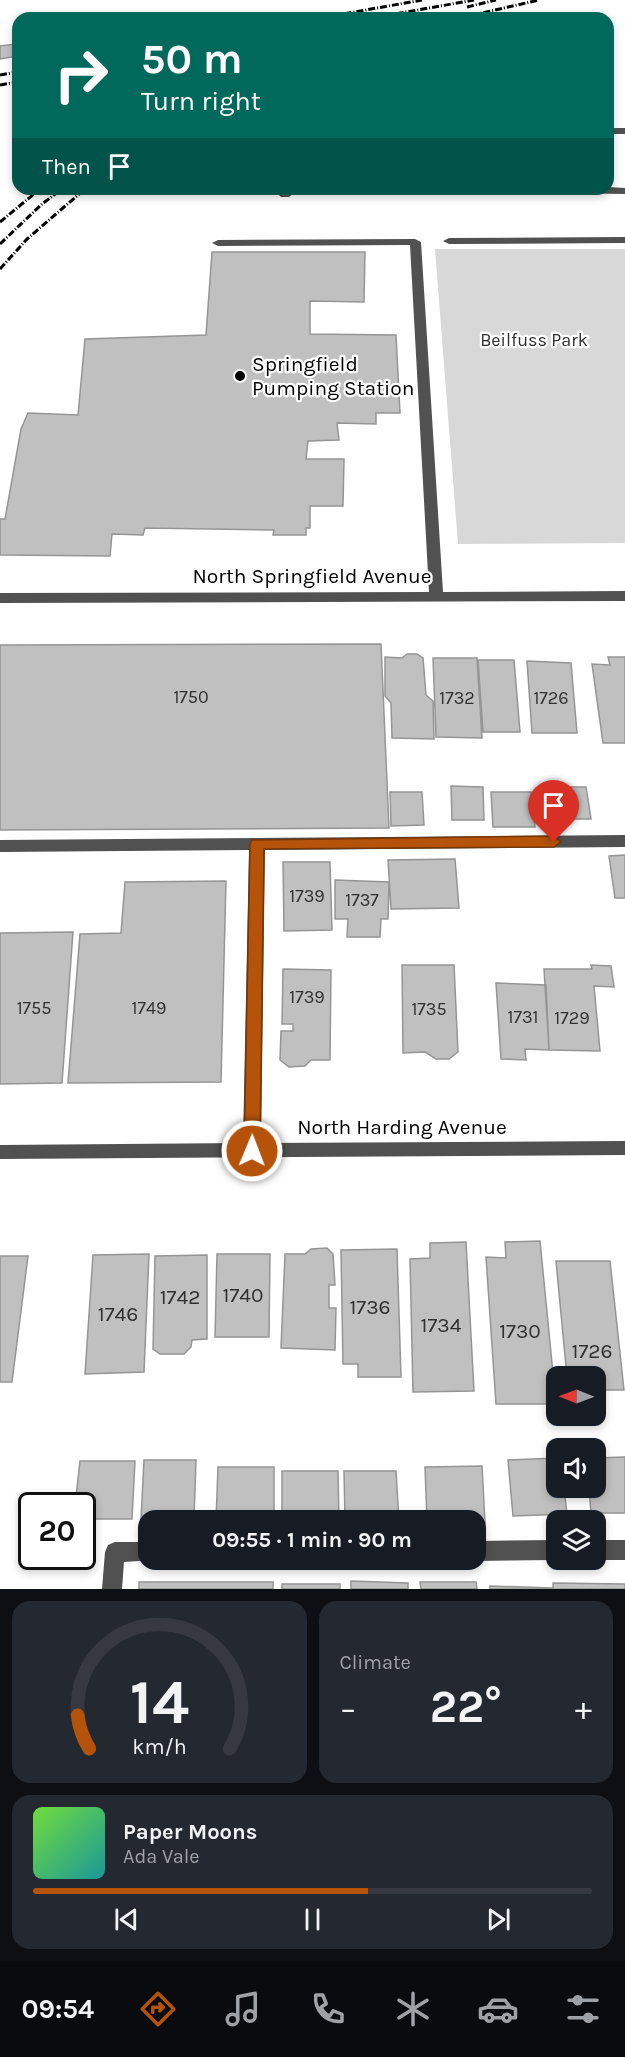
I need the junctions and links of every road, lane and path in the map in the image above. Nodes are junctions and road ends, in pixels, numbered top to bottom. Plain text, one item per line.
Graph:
1 (625, 240) edge
2 (449, 241) dead end
3 (218, 243) dead end
4 (625, 596) edge
5 (436, 597) junction
6 (0, 598) edge
7 (625, 841) edge
8 (257, 844) junction
9 (0, 846) edge
10 (625, 1148) edge
11 (252, 1151) junction
12 (0, 1152) edge
13 (546, 1550) edge
14 (606, 1550) edge
15 (625, 1550) edge
16 (486, 1551) edge
17 (138, 1552) edge
18 (112, 1589) edge

1 - 2 street
3 - 5 street
4 - 5 street, North Springfield Avenue
5 - 6 street, North Springfield Avenue
7 - 8 street
8 - 9 street
8 - 11 street
10 - 11 street, North Harding Avenue
11 - 12 street, North Harding Avenue
13 - 16 street
14 - 15 street
17 - 18 street

